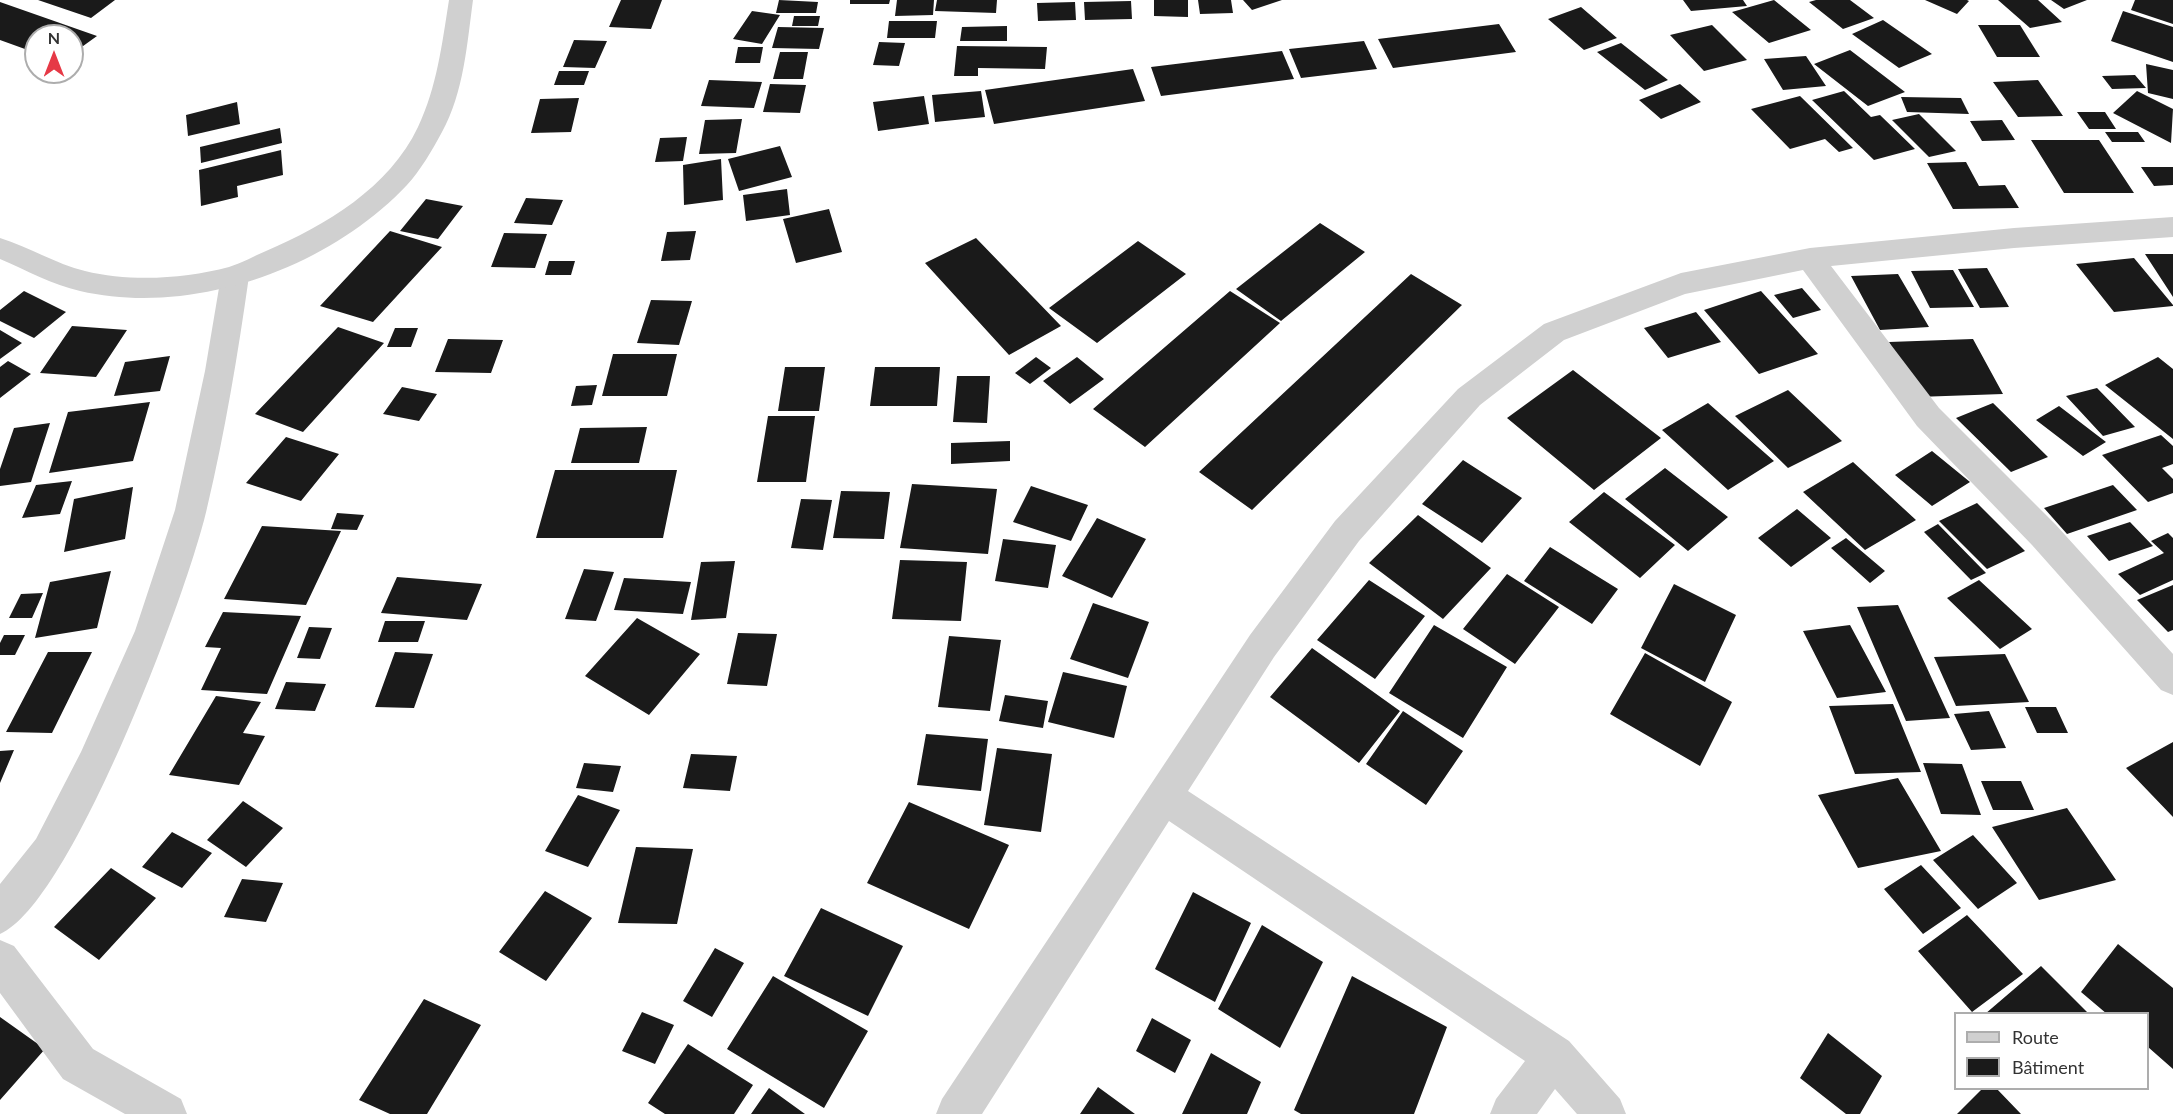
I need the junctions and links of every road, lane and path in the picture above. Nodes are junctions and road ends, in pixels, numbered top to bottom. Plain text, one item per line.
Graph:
1 (461, 0) edge
2 (2173, 228) edge
3 (0, 248) edge
4 (1810, 258) junction
5 (235, 276) junction
6 (2173, 679) edge
7 (1165, 797) junction
8 (0, 915) edge
9 (0, 960) edge
10 (1554, 1056) junction
11 (166, 1114) edge
12 (957, 1114) edge
13 (1511, 1114) edge
14 (1605, 1114) edge

1 - 5 street
2 - 4 street
3 - 5 street
4 - 6 street
4 - 7 street
5 - 8 street
7 - 10 street
7 - 12 street
9 - 11 street
10 - 13 street
10 - 14 street

